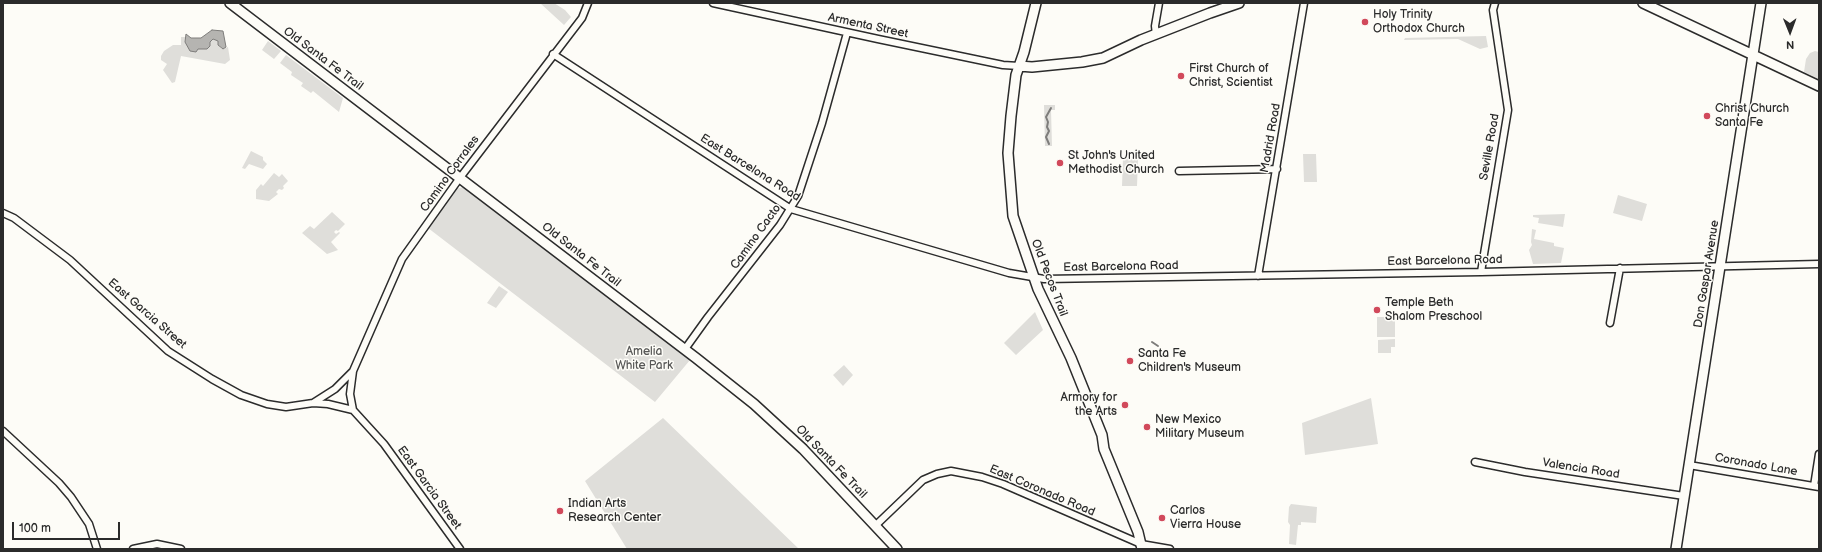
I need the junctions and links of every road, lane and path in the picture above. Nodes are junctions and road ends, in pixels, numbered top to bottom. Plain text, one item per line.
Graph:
1 (230, 3) edge
2 (588, 3) edge
3 (713, 3) edge
4 (1036, 3) edge
5 (1159, 3) edge
6 (1239, 3) edge
7 (1304, 3) edge
8 (1495, 3) edge
9 (1643, 3) edge
10 (1761, 3) edge
11 (847, 32) junction
12 (1156, 35) junction
13 (553, 54) junction
14 (1752, 55) junction
15 (1019, 66) junction
16 (1819, 86) edge
17 (1277, 169) junction
18 (1179, 171) dead end
19 (459, 179) junction
20 (791, 209) junction
21 (3, 212) edge
22 (1819, 264) edge
23 (1721, 266) junction
24 (1620, 268) junction
25 (1481, 272) junction
26 (1258, 276) junction
27 (1035, 277) junction
28 (1610, 323) dead end
29 (685, 350) junction
30 (353, 371) junction
31 (313, 403) junction
32 (353, 410) junction
33 (3, 431) edge
34 (1819, 454) edge
35 (1475, 462) dead end
36 (1689, 465) junction
37 (1817, 487) edge
38 (1684, 496) junction
39 (875, 526) junction
40 (1141, 546) edge
41 (97, 549) edge
42 (133, 549) edge
43 (181, 549) edge
44 (460, 549) edge
45 (897, 549) edge
46 (1170, 549) edge
47 (1676, 549) edge

1 - 19 street, Old Santa Fe Trail
2 - 13 street, Camino Corrales
3 - 11 street, Armenta Street
4 - 15 street, Old Pecos Trail
5 - 12 street
6 - 12 street
7 - 17 street, Madrid Road
8 - 25 street, Seville Road
9 - 14 street
10 - 14 street, Don Gaspar Avenue
11 - 15 street, Armenta Street
11 - 20 street, Camino Cacto
12 - 15 street
13 - 19 street, Camino Corrales
13 - 20 street, East Barcelona Road
14 - 16 street
14 - 23 street, Don Gaspar Avenue
15 - 27 street, Old Pecos Trail
17 - 18 street
17 - 26 street, Madrid Road
19 - 29 street, Old Santa Fe Trail
19 - 30 street, Camino Corrales
20 - 27 street, East Barcelona Road
20 - 29 street, Camino Cacto
21 - 31 street, East Garcia Street
22 - 23 street, East Barcelona Road
23 - 24 street, East Barcelona Road
23 - 36 street, Don Gaspar Avenue
24 - 25 street, East Barcelona Road
24 - 28 street
25 - 26 street, East Barcelona Road
26 - 27 street, East Barcelona Road
27 - 40 street, Old Pecos Trail
29 - 39 street, Old Santa Fe Trail
30 - 31 street, Camino Corrales
30 - 32 street, Camino Corrales
31 - 32 street, East Garcia Street
32 - 44 street, East Garcia Street
33 - 41 street
34 - 37 street
35 - 38 street, Valencia Road
36 - 37 street, Coronado Lane
36 - 38 street, Don Gaspar Avenue
38 - 47 street, Don Gaspar Avenue
39 - 40 street, East Coronado Road
39 - 45 street, Old Santa Fe Trail
40 - 46 street, East Coronado Road
42 - 43 street

